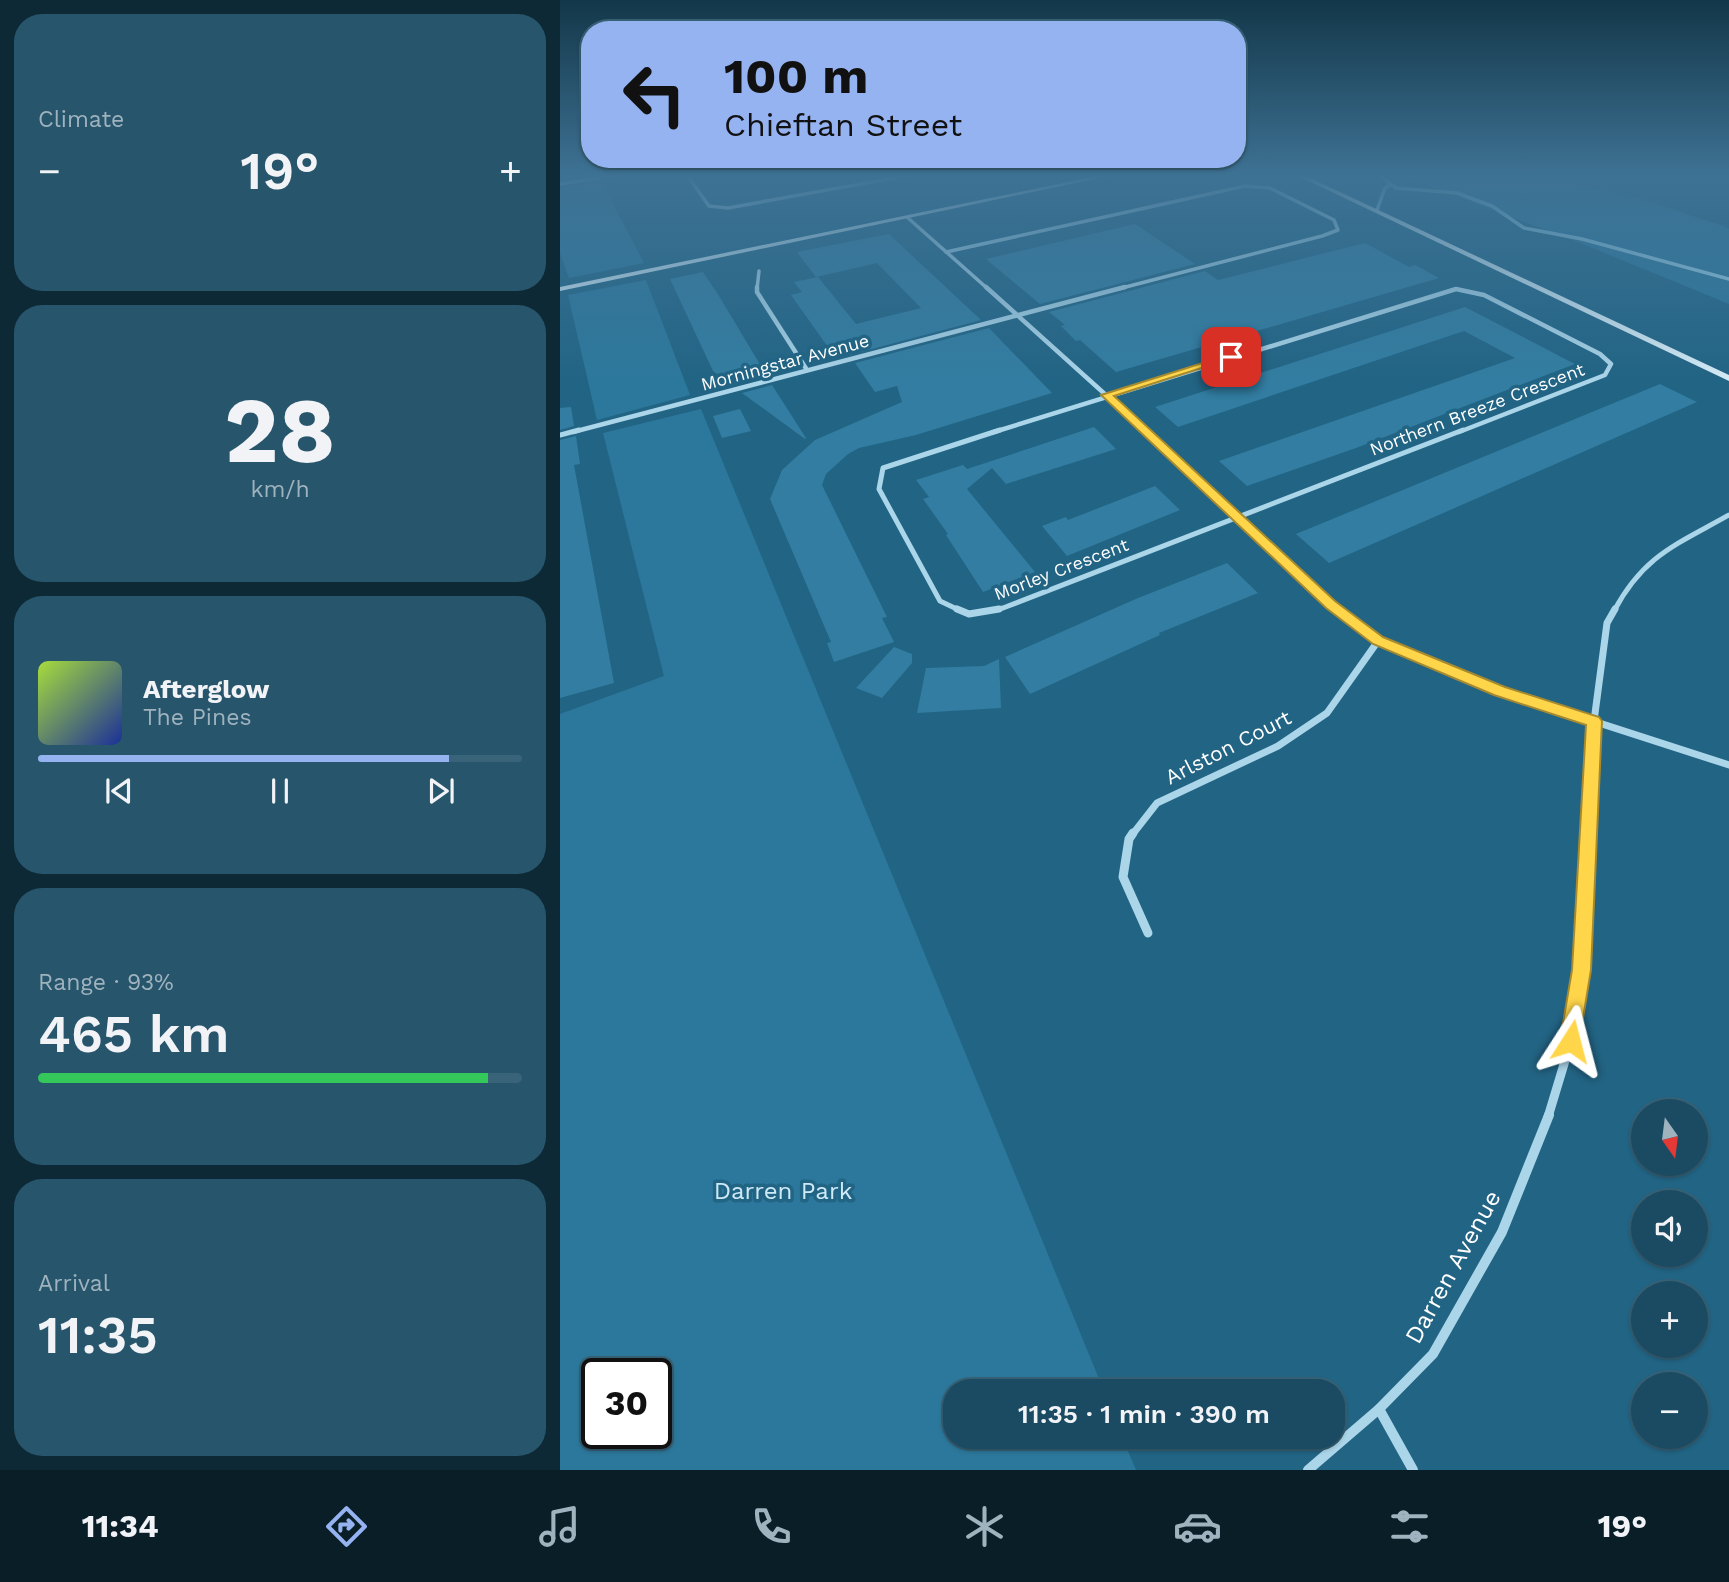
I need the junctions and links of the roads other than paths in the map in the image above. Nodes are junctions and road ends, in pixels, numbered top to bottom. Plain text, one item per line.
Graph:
1 (783, 244) edge
2 (937, 244) edge
3 (984, 244) edge
4 (1293, 244) edge
5 (1444, 244) edge
6 (946, 252) junction
7 (759, 271) dead end
8 (560, 289) edge
9 (1017, 315) junction
10 (807, 370) junction
11 (1729, 378) edge
12 (1107, 395) junction
13 (560, 435) edge
14 (1237, 515) junction
15 (1729, 515) edge
16 (1378, 641) junction
17 (1594, 721) junction
18 (1729, 765) edge
19 (1148, 933) dead end
20 (1379, 1409) junction
21 (1308, 1470) edge
22 (1413, 1470) edge

1 - 8 street
2 - 6 street
3 - 6 street, Morningstar Avenue
4 - 9 street, Morningstar Avenue
5 - 11 street
6 - 9 street
7 - 10 street
9 - 10 street, Morningstar Avenue
9 - 12 street
10 - 13 street, Morningstar Avenue
12 - 14 street
12 - 14 street, Morley Crescent
12 - 14 street, Northern Breeze Crescent
14 - 16 street
15 - 17 street, Darren Avenue
16 - 17 street
16 - 19 street, Arlston Court
17 - 18 street
17 - 20 street, Darren Avenue
20 - 21 street, Darren Avenue
20 - 22 street

